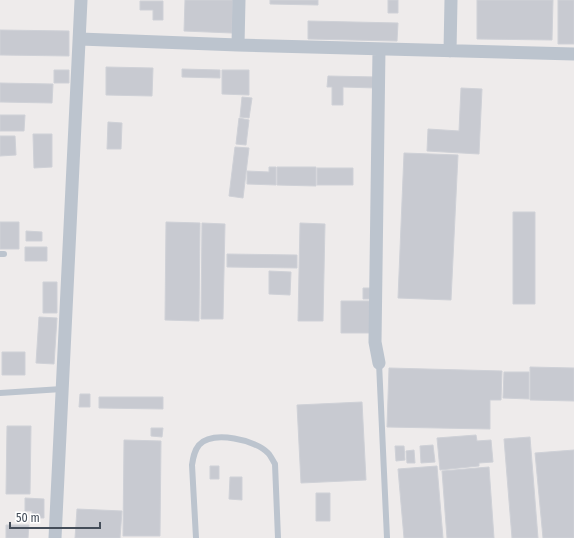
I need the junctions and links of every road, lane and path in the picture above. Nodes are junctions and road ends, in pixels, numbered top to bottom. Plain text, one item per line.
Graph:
1 (81, 0) edge
2 (239, 0) edge
3 (451, 0) edge
4 (80, 38) junction
5 (238, 45) junction
6 (379, 49) junction
7 (450, 51) junction
8 (574, 54) edge
9 (379, 363) joint
10 (63, 389) junction
11 (0, 393) edge
12 (55, 538) edge
13 (196, 538) edge
14 (278, 538) edge
15 (387, 538) edge

1 - 4 street
2 - 5 street
3 - 7 street
4 - 5 street
4 - 10 street
5 - 6 street
6 - 7 street
6 - 9 street
7 - 8 street
9 - 15 lane
10 - 11 lane
10 - 12 street
13 - 14 lane

